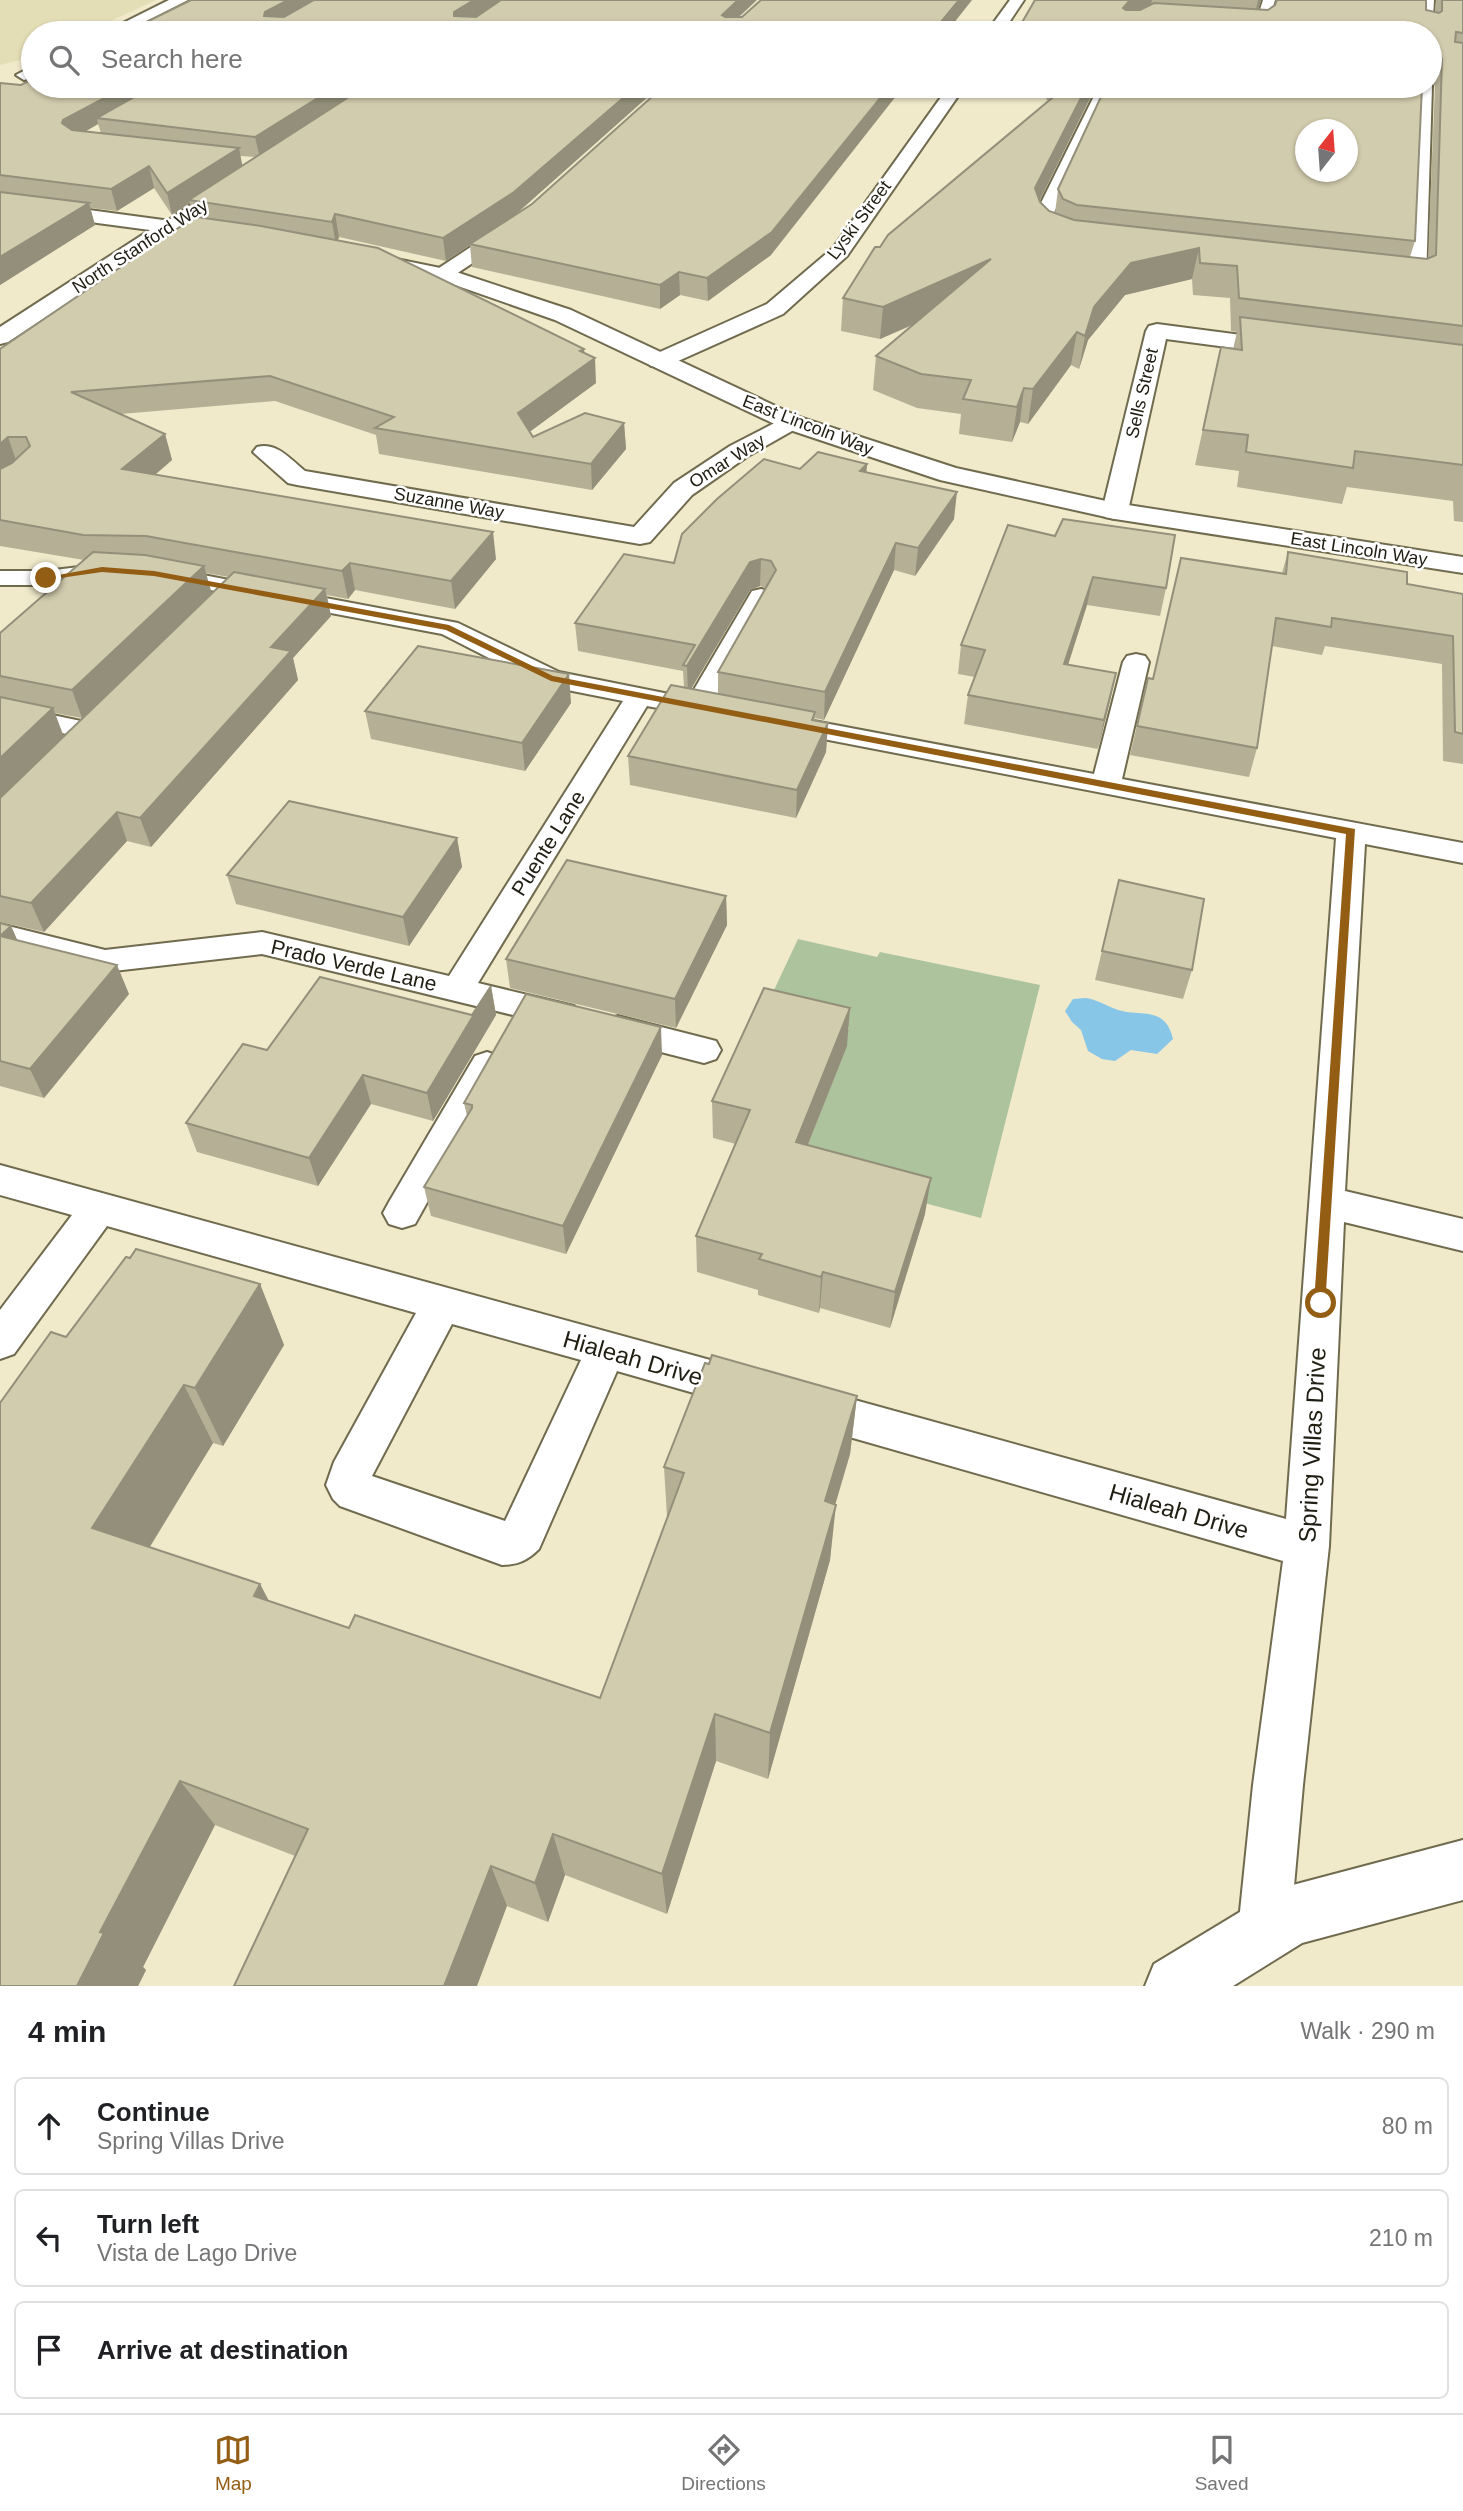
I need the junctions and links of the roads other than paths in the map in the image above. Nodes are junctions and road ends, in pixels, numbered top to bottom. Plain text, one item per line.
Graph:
1 (181, 0) edge
2 (1017, 0) edge
3 (1269, 0) edge
4 (1428, 0) edge
5 (136, 21) edge
6 (1002, 21) edge
7 (1263, 21) edge
8 (1427, 21) edge
9 (949, 98) edge
10 (1100, 98) edge
11 (1425, 98) edge
12 (251, 173) edge
13 (0, 204) edge
14 (525, 220) edge
15 (170, 226) junction
16 (252, 238) edge
17 (1083, 244) edge
18 (348, 256) edge
19 (443, 274) junction
20 (1380, 278) edge
21 (0, 337) edge
22 (1317, 351) edge
23 (659, 361) junction
24 (790, 422) junction
25 (266, 452) dead end
26 (1115, 511) junction
27 (640, 536) joint
28 (1463, 565) edge
29 (0, 578) edge
30 (761, 596) edge
31 (1136, 662) dead end
32 (640, 696) junction
33 (697, 707) junction
34 (0, 712) edge
35 (724, 712) edge
36 (751, 718) edge
37 (70, 751) edge
38 (1106, 785) junction
39 (1351, 832) junction
40 (1463, 853) edge
41 (0, 935) edge
42 (457, 990) junction
43 (521, 1005) junction
44 (704, 1050) dead end
45 (0, 1180) edge
46 (1326, 1202) junction
47 (99, 1208) junction
48 (402, 1213) dead end
49 (1463, 1235) edge
50 (442, 1304) junction
51 (0, 1341) edge
52 (606, 1350) junction
53 (1307, 1546) junction
54 (1463, 1870) edge
55 (1264, 1931) junction
56 (1176, 1986) edge

1 - 5 street
2 - 6 street
3 - 7 lane
4 - 8 lane
9 - 23 street, Lyski Street
10 - 17 lane
11 - 20 lane
12 - 15 street, North Stanford Way
13 - 15 street
14 - 19 street
15 - 16 street
15 - 21 street, North Stanford Way
18 - 19 street, East Lincoln Way
19 - 23 street, East Lincoln Way
22 - 26 street, Sells Street
23 - 24 street, East Lincoln Way
24 - 26 street, East Lincoln Way
24 - 27 street, Omar Way
25 - 27 street, Suzanne Way
26 - 28 street, East Lincoln Way
29 - 32 lane
30 - 33 lane
31 - 38 lane
32 - 33 lane
32 - 42 lane, Puente Lane
33 - 35 lane
34 - 37 lane
36 - 38 lane
38 - 39 lane
39 - 40 lane
39 - 46 lane, Spring Villas Drive
41 - 42 lane, Prado Verde Lane
42 - 43 lane, Prado Verde Lane
43 - 44 lane, Prado Verde Lane
43 - 48 lane
45 - 47 lane, Hialeah Drive
46 - 49 lane
46 - 53 lane, Spring Villas Drive
47 - 50 lane, Hialeah Drive
47 - 51 lane
50 - 52 lane, Hialeah Drive
50 - 52 lane
52 - 53 lane, Hialeah Drive
53 - 55 lane, Spring Villas Drive
54 - 55 street
55 - 56 street

